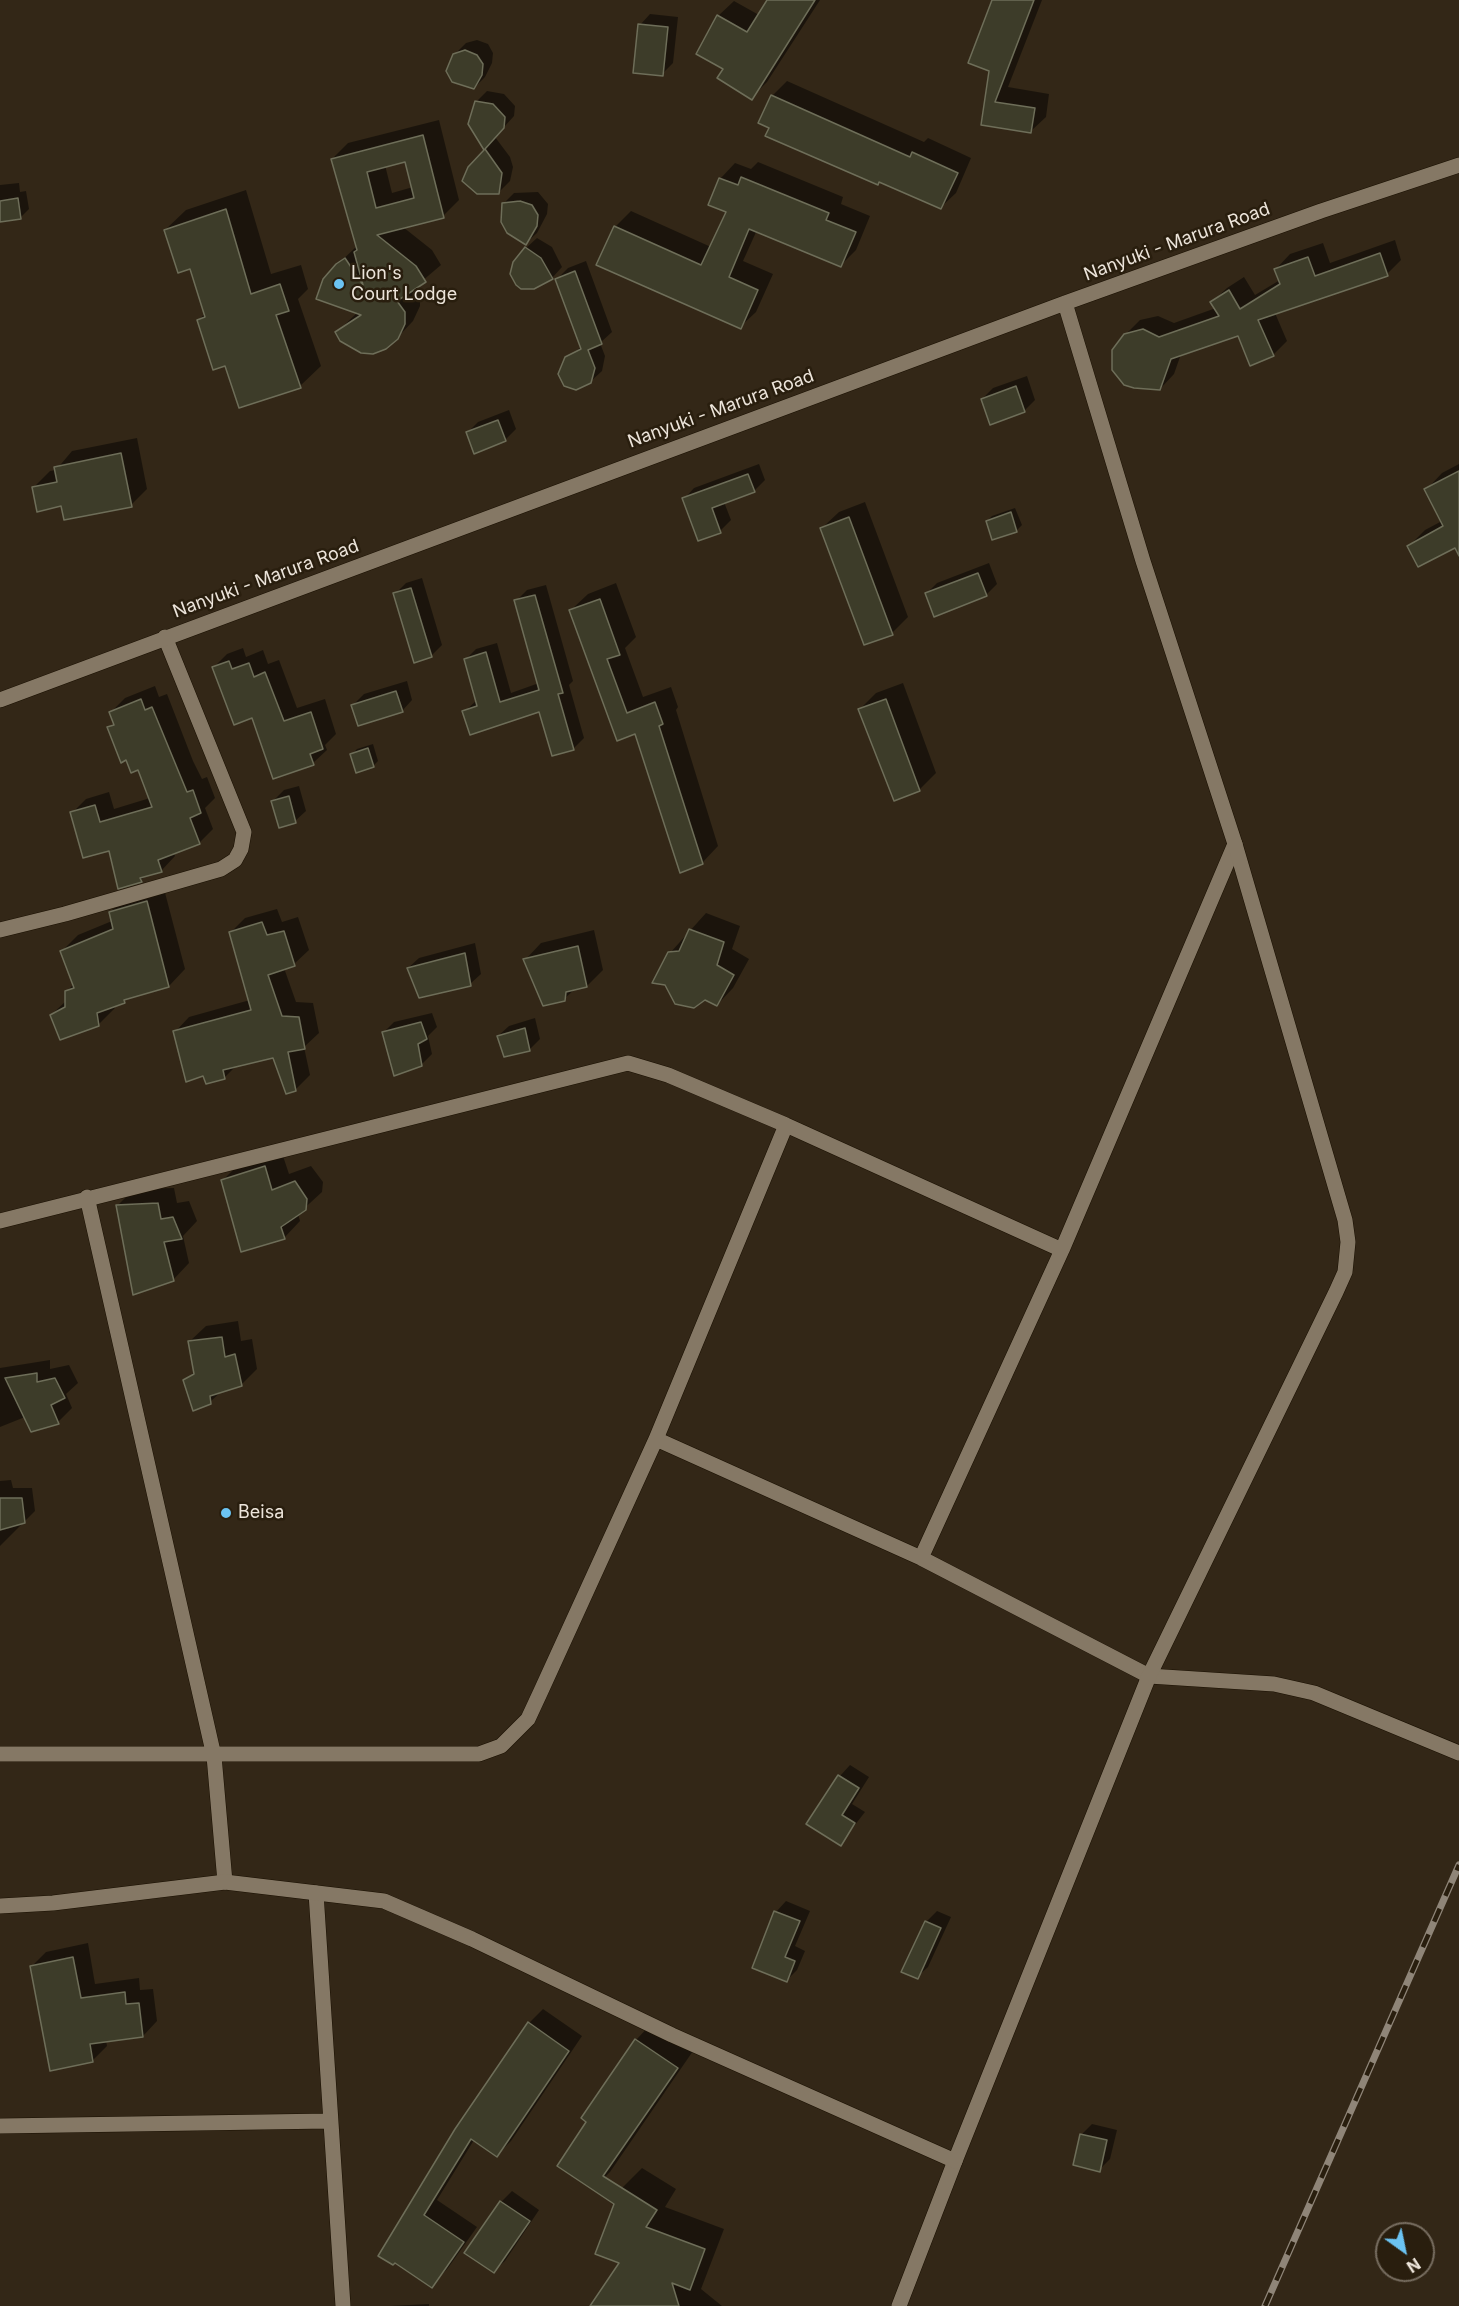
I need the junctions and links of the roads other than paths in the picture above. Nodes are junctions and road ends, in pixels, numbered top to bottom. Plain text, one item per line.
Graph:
1 (1459, 165) edge
2 (1065, 303) junction
3 (165, 637) junction
4 (0, 700) edge
5 (1235, 844) junction
6 (0, 930) edge
7 (786, 1125) junction
8 (87, 1197) junction
9 (0, 1221) edge
10 (1062, 1250) junction
11 (656, 1439) junction
12 (921, 1558) junction
13 (1149, 1676) junction
14 (1459, 1753) edge
15 (0, 1754) edge
16 (214, 1756) junction
17 (225, 1882) junction
18 (316, 1893) junction
19 (0, 1906) edge
20 (329, 2121) junction
21 (0, 2126) edge
22 (955, 2161) junction
23 (343, 2306) edge
24 (899, 2306) edge

1 - 2 street, Nanyuki - Marura Road
2 - 3 street, Nanyuki - Marura Road
2 - 5 street
3 - 4 street, Nanyuki - Marura Road
3 - 6 street
5 - 10 street
5 - 13 street
7 - 8 street
7 - 10 street
7 - 11 street
8 - 9 street
8 - 16 street
10 - 12 street
11 - 12 street
11 - 16 street
12 - 13 street
13 - 14 street
13 - 22 street
15 - 16 street
16 - 17 street
17 - 18 street
17 - 19 street
18 - 20 street
18 - 22 street
20 - 21 street
20 - 23 street
22 - 24 street

